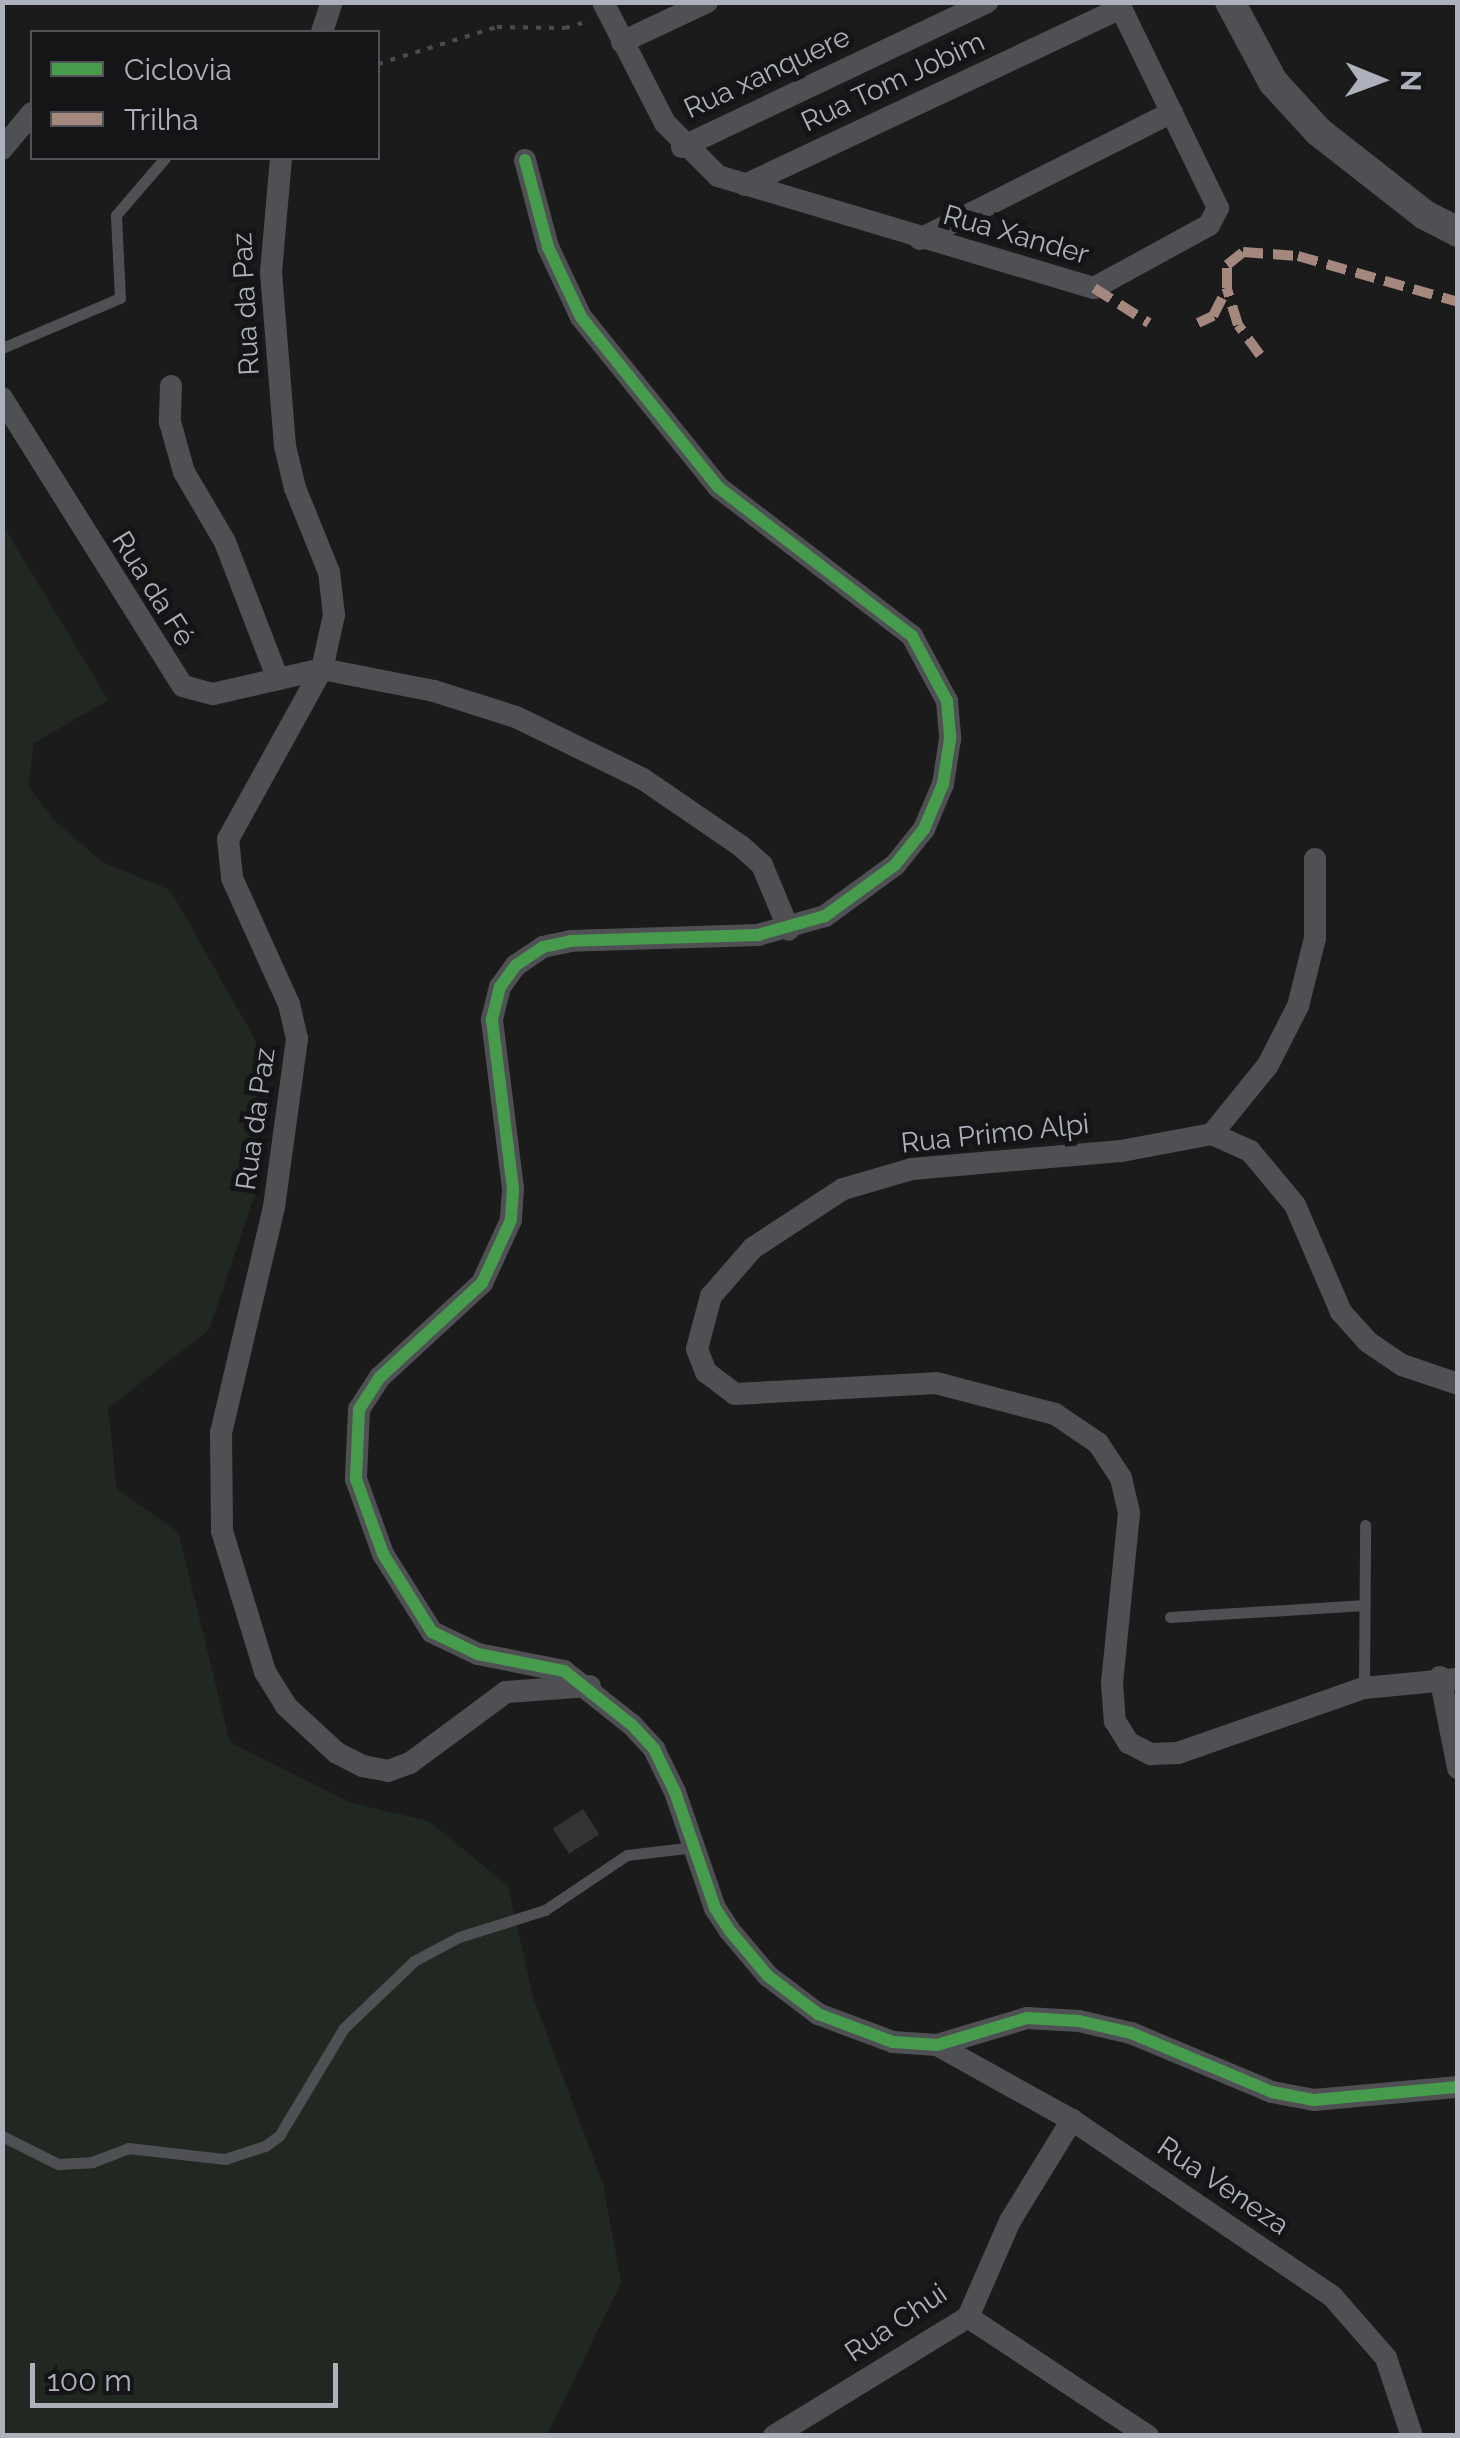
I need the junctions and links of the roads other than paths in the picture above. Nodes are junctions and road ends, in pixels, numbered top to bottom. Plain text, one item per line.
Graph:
1 (332, 2) edge
2 (706, 2) edge
3 (987, 2) edge
4 (1230, 2) edge
5 (1120, 5) edge
6 (606, 8) edge
7 (323, 30) edge
8 (622, 42) junction
9 (1172, 112) junction
10 (30, 116) edge
11 (682, 147) junction
12 (2, 150) edge
13 (163, 160) edge
14 (280, 160) edge
15 (526, 160) dead end
16 (745, 186) junction
17 (1458, 232) edge
18 (920, 238) junction
19 (2, 348) edge
20 (171, 386) dead end
21 (2, 398) edge
22 (322, 668) junction
23 (278, 679) junction
24 (1315, 859) dead end
25 (789, 930) junction
26 (1212, 1134) junction
27 (1458, 1384) edge
28 (1365, 1526) dead end
29 (1364, 1605) junction
30 (1170, 1617) dead end
31 (1449, 1678) edge
32 (590, 1686) junction
33 (1364, 1688) junction
34 (1458, 1768) edge
35 (696, 1847) junction
36 (937, 2045) junction
37 (1458, 2087) edge
38 (1072, 2120) junction
39 (2, 2136) edge
40 (968, 2317) junction
41 (774, 2436) edge
42 (1148, 2436) edge
43 (1412, 2436) edge

1 - 7 street
2 - 8 street
3 - 11 street, Rua xanquere
4 - 17 street
5 - 9 street, Rua Xander
5 - 16 street, Rua Tom Jobim
6 - 8 street, Rua Xander
8 - 11 street, Rua Xander
9 - 18 street
9 - 18 street, Rua Xander
10 - 12 street
11 - 16 street, Rua Xander
13 - 19 lane
14 - 22 street, Rua da Paz
15 - 25 street
16 - 18 street, Rua Xander
20 - 23 street
21 - 23 street, Rua da Fé
22 - 23 street, Rua da Fé
22 - 25 street
22 - 32 street, Rua da Paz
24 - 26 street
25 - 32 street
26 - 27 street
26 - 33 street, Rua Primo Alpi
28 - 29 lane
29 - 30 lane
29 - 33 lane
31 - 33 street, Rua Primo Alpi
31 - 34 street
32 - 35 street
35 - 36 street
35 - 39 lane
36 - 37 street
36 - 38 street, Rua Veneza
38 - 40 street, Rua Chui
38 - 43 street, Rua Veneza
40 - 41 street, Rua Chui
40 - 42 street

